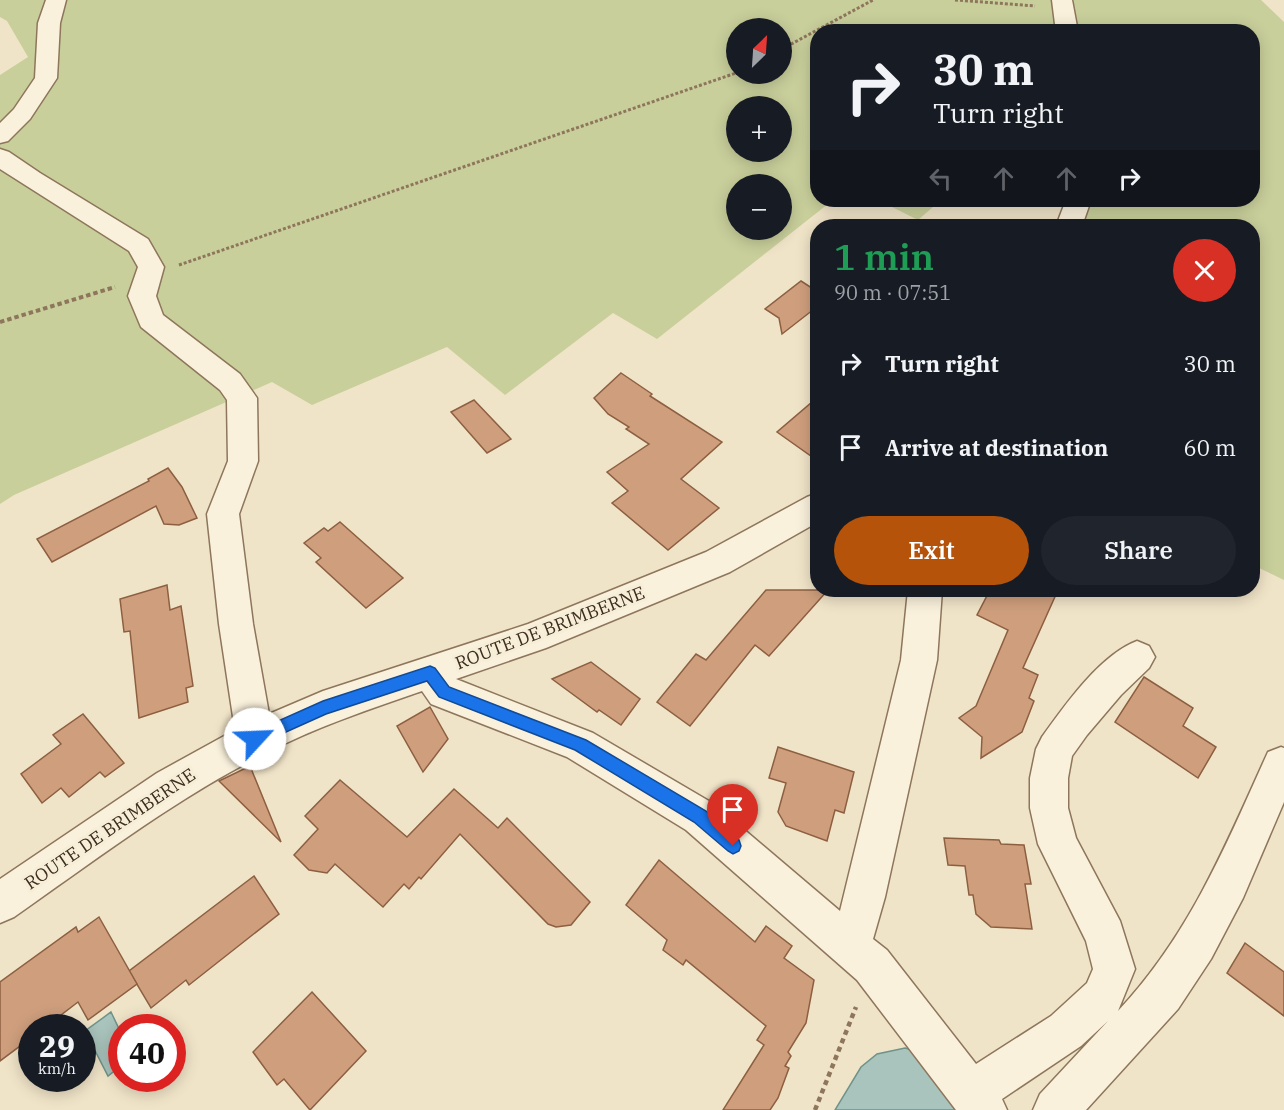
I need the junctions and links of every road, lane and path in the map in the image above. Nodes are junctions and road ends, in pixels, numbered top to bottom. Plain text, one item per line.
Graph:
1 (56, 0) edge
2 (873, 0) edge
3 (955, 0) edge
4 (1062, 4) edge
5 (828, 24) edge
6 (1066, 24) edge
7 (810, 34) edge
8 (792, 44) edge
9 (726, 76) edge
10 (0, 136) edge
11 (0, 157) edge
12 (149, 276) junction
13 (0, 322) edge
14 (810, 510) edge
15 (924, 597) edge
16 (1137, 657) dead end
17 (430, 673) junction
18 (255, 739) junction
19 (1281, 765) dead end
20 (0, 903) edge
21 (861, 956) junction
22 (978, 1101) edge
23 (815, 1110) edge
24 (1056, 1110) edge

1 - 10 street
2 - 5 path
3 - 4 path
4 - 6 street
7 - 8 path
9 - 12 path
11 - 12 street
12 - 13 path
12 - 18 street
14 - 17 street, ROUTE DE BRIMBERNE
15 - 21 street
16 - 22 street
17 - 18 street, ROUTE DE BRIMBERNE
17 - 21 street
18 - 20 street, ROUTE DE BRIMBERNE
19 - 24 street
21 - 22 street
21 - 23 path

